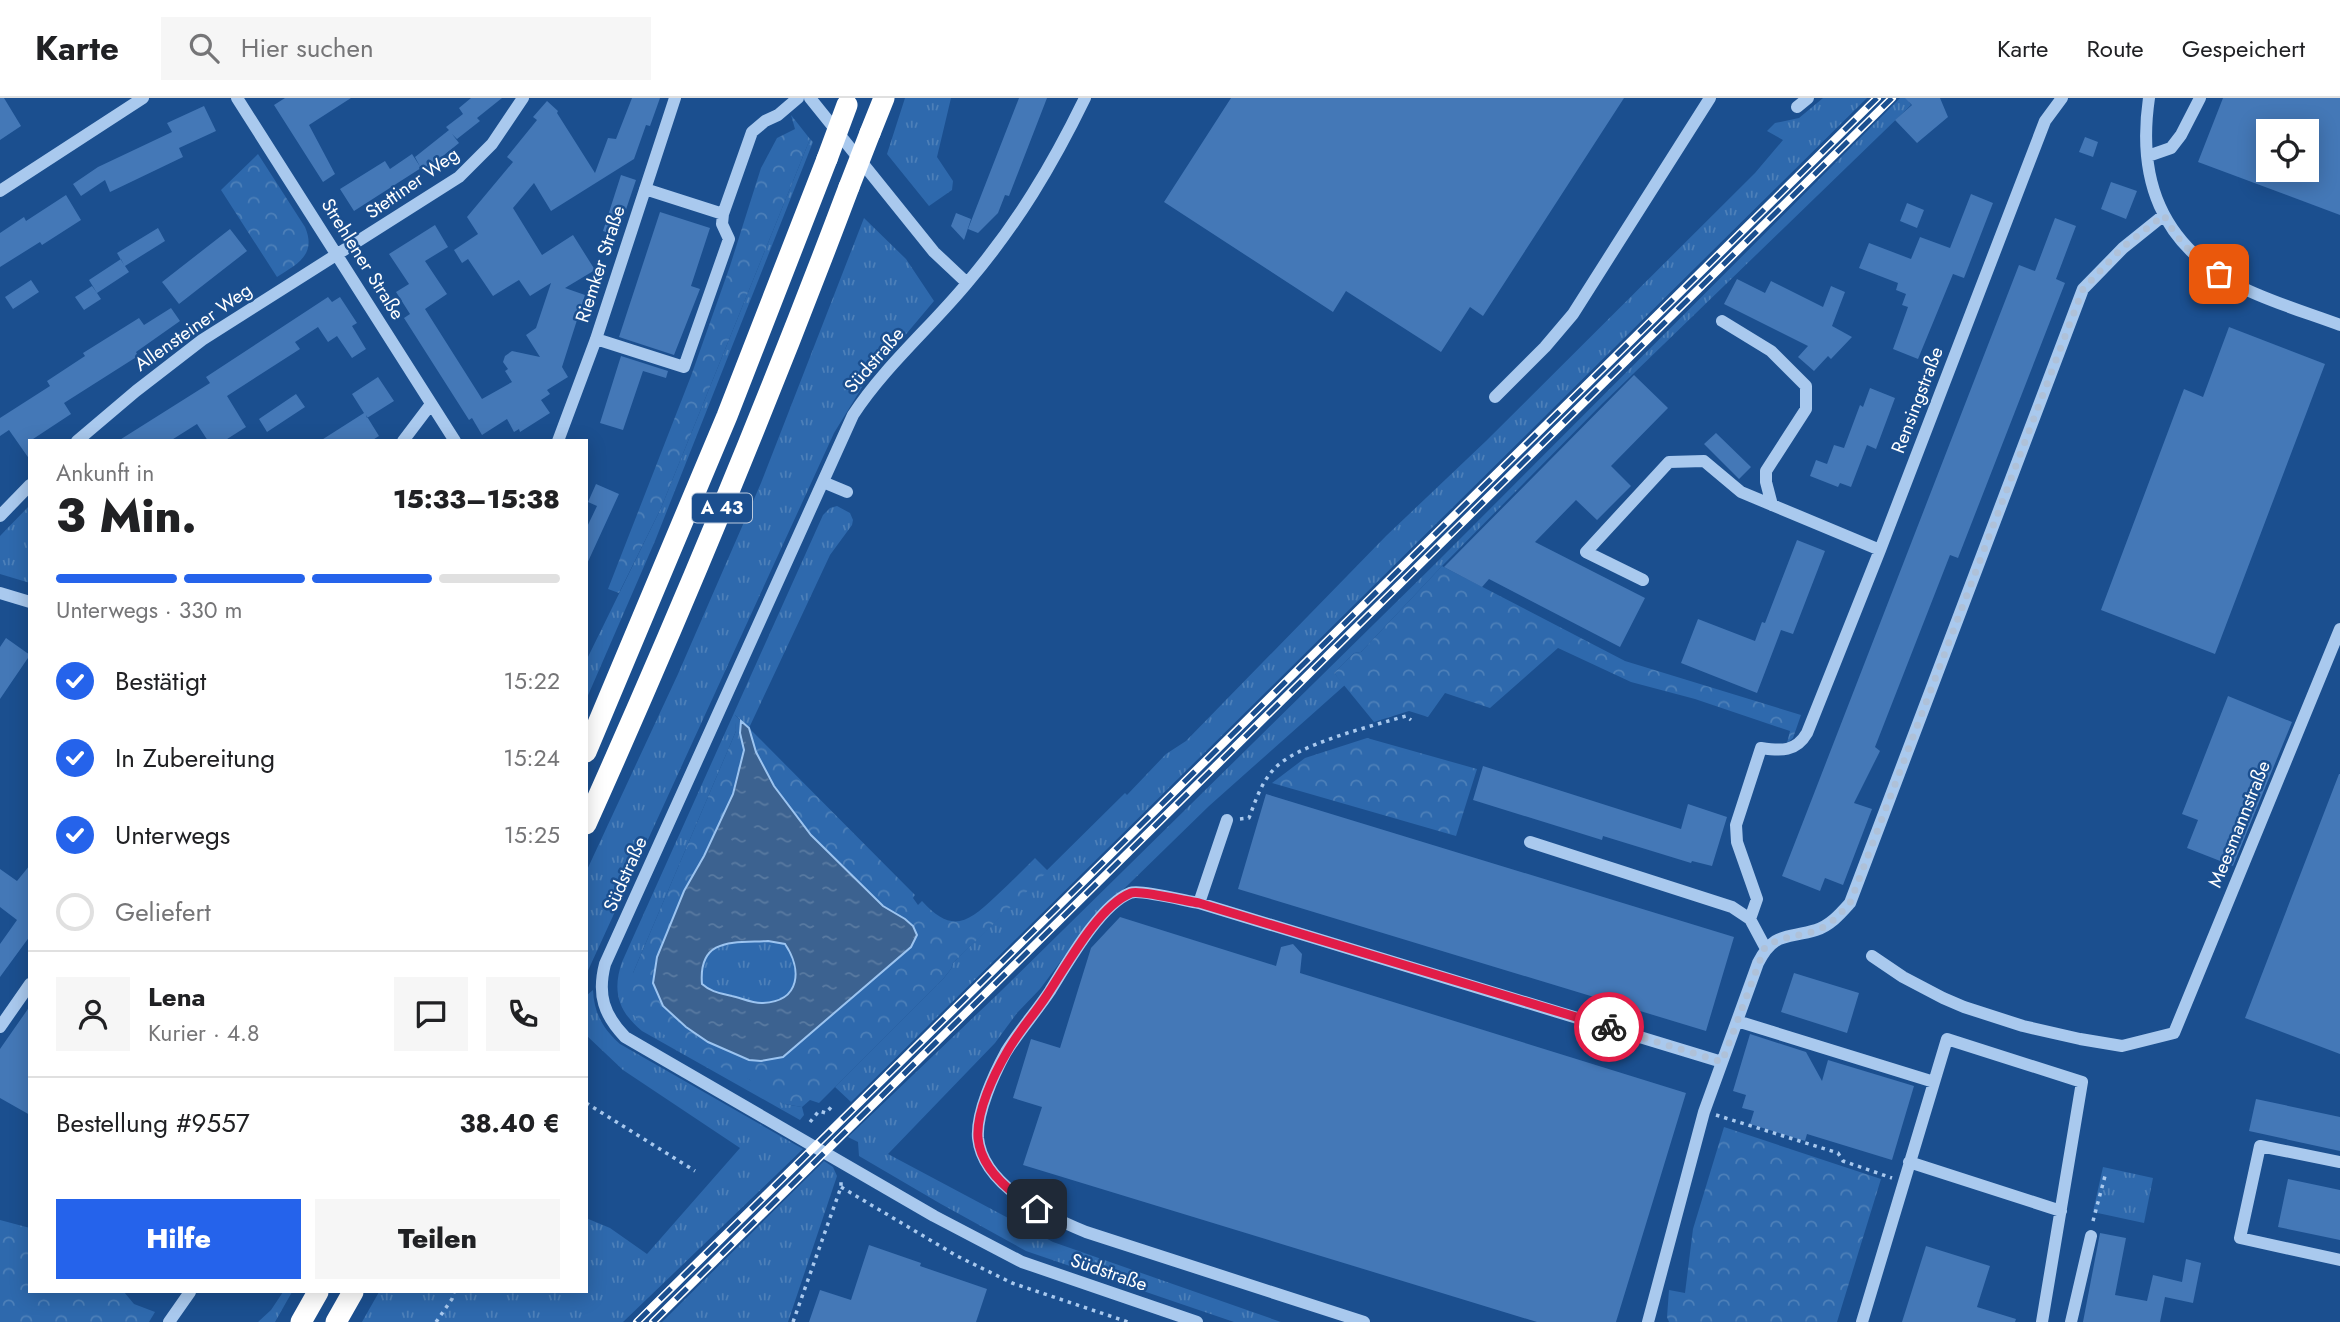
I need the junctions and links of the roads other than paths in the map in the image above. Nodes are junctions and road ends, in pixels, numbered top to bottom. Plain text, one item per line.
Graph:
1 (143, 98) edge
2 (237, 98) edge
3 (523, 98) edge
4 (675, 98) edge
5 (797, 98) edge
6 (810, 98) edge
7 (884, 98) edge
8 (1085, 98) edge
9 (1710, 98) edge
10 (1808, 98) edge
11 (2062, 98) edge
12 (2149, 98) edge
13 (2200, 98) edge
14 (848, 101) edge
15 (1797, 107) dead end
16 (2148, 156) junction
17 (645, 189) junction
18 (0, 191) edge
19 (723, 214) junction
20 (2164, 215) junction
21 (337, 254) junction
22 (967, 283) junction
23 (1722, 321) dead end
24 (2340, 325) edge
25 (596, 339) junction
26 (1495, 397) dead end
27 (432, 404) junction
28 (79, 439) edge
29 (405, 439) edge
30 (455, 439) edge
31 (559, 439) edge
32 (823, 482) junction
33 (28, 487) edge
34 (847, 492) dead end
35 (1772, 505) junction
36 (0, 516) edge
37 (1880, 550) junction
38 (1643, 579) dead end
39 (0, 593) edge
40 (28, 601) edge
41 (2340, 629) edge
42 (588, 747) edge
43 (588, 820) edge
44 (1227, 820) road end
45 (1530, 842) dead end
46 (1199, 903) junction
47 (1750, 919) junction
48 (1765, 947) junction
49 (1872, 956) dead end
50 (28, 988) edge
51 (1737, 1021) junction
52 (0, 1027) edge
53 (1722, 1062) junction
54 (1934, 1082) junction
55 (1909, 1162) junction
56 (2340, 1162) edge
57 (2061, 1211) junction
58 (2091, 1236) road end
59 (2340, 1260) edge
60 (189, 1293) edge
61 (169, 1322) edge
62 (1197, 1322) edge
63 (1364, 1322) edge
64 (1648, 1322) edge
65 (1861, 1322) edge
66 (2042, 1322) edge
67 (2071, 1322) edge

1 - 18 street
2 - 21 street, Strehlener Straße
3 - 21 street, Stettiner Weg
4 - 17 street, Riemker Straße
5 - 19 street
6 - 22 street
7 - 43 highway, A 43, bridge
8 - 22 street, Südstraße
9 - 26 street
10 - 15 street
11 - 37 street, Rensingstraße
12 - 16 street
13 - 16 street
14 - 42 highway, A 43, bridge
16 - 20 street
17 - 19 street
17 - 25 street, Riemker Straße
19 - 25 street
20 - 24 street
20 - 48 street
21 - 27 street, Strehlener Straße
21 - 28 street, Allensteiner Weg
22 - 32 street, Südstraße
23 - 35 street
25 - 31 street, Riemker Straße
27 - 29 street
27 - 30 street, Strehlener Straße
32 - 34 street
32 - 62 street, Südstraße
33 - 36 street
35 - 37 street
35 - 38 street
37 - 47 street, Rensingstraße
39 - 40 street
41 - 49 street, Meesmannstraße
44 - 46 street
45 - 47 street
46 - 53 street
46 - 63 street
47 - 48 street
48 - 51 street
50 - 52 street
51 - 53 street
51 - 54 street
53 - 64 street
54 - 55 street
54 - 57 street
55 - 57 street
55 - 65 street
56 - 59 street
57 - 66 street
58 - 67 street
60 - 61 street

